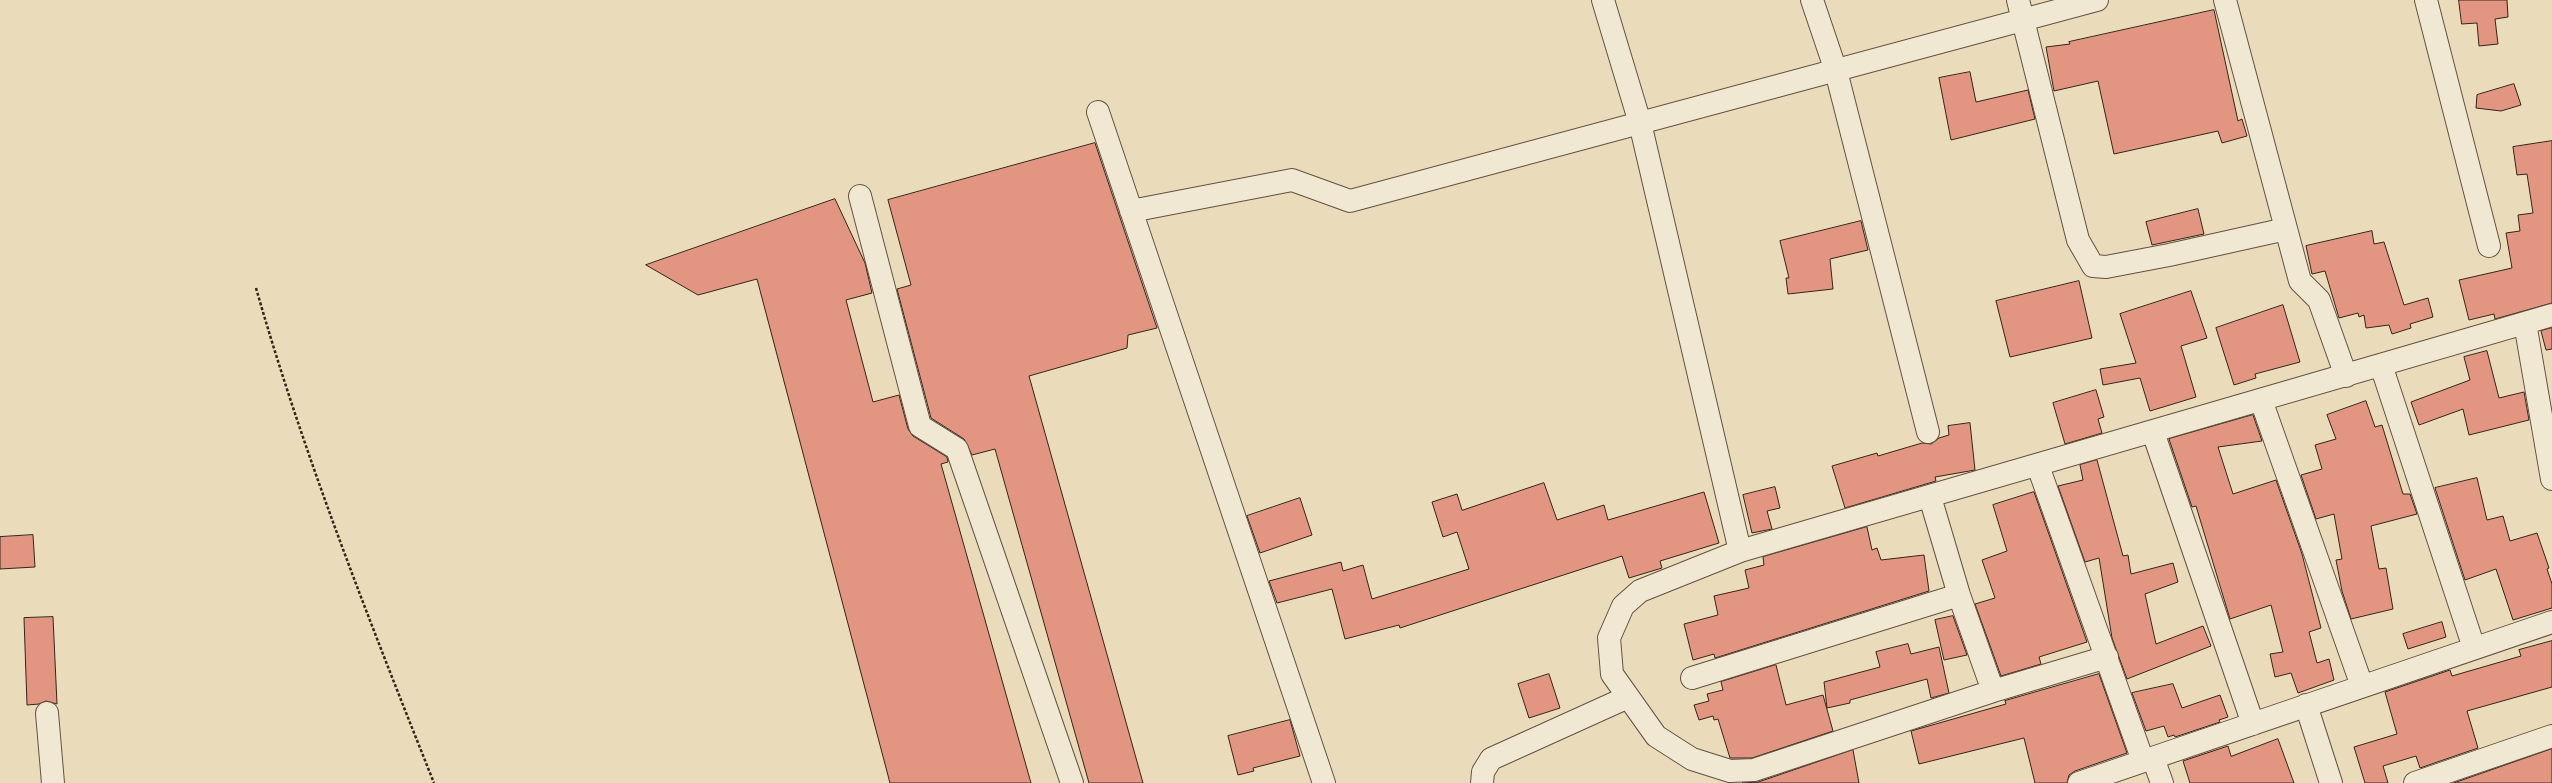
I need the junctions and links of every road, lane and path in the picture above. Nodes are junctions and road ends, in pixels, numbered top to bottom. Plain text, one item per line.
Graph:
1 (1603, 0) edge
2 (1812, 0) edge
3 (2097, 0) edge
4 (2224, 0) edge
5 (2426, 0) edge
6 (2021, 10) edge
7 (1836, 71) junction
8 (1098, 112) dead end
9 (1640, 123) junction
10 (860, 196) dead end
11 (1131, 211) junction
12 (2286, 229) junction
13 (2490, 246) dead end
14 (256, 288) dead end
15 (2552, 315) edge
16 (2525, 323) junction
17 (2381, 366) junction
18 (2346, 376) junction
19 (2261, 400) junction
20 (1928, 432) dead end
21 (2154, 432) junction
22 (2038, 466) junction
23 (2552, 479) edge
24 (1930, 497) junction
25 (1740, 551) junction
26 (1959, 595) junction
27 (2552, 622) edge
28 (2474, 648) junction
29 (2107, 657) junction
30 (1692, 678) dead end
31 (2362, 686) junction
32 (1993, 691) junction
33 (1628, 697) junction
34 (2306, 705) junction
35 (47, 713) dead end
36 (2253, 724) junction
37 (2552, 736) edge
38 (2148, 759) junction
39 (52, 783) edge
40 (434, 783) edge
41 (1072, 783) edge
42 (1324, 783) edge
43 (1482, 783) edge
44 (2079, 783) edge
45 (2162, 783) edge
46 (2330, 783) edge
47 (2415, 783) edge

1 - 9 street
2 - 7 street
3 - 6 street
4 - 12 street
5 - 13 street
6 - 7 street
6 - 12 street
7 - 9 street
7 - 20 street
8 - 11 street
9 - 11 street
9 - 25 street
10 - 41 street
11 - 42 street
12 - 18 street
14 - 40 path
15 - 16 street
16 - 17 street
16 - 23 street
17 - 18 street
17 - 28 street
18 - 19 street
19 - 21 street
19 - 31 street
21 - 22 street
21 - 36 street
22 - 24 street
22 - 29 street
24 - 25 street
24 - 26 street
25 - 33 street
26 - 30 street
26 - 32 street
27 - 28 street
28 - 31 street
29 - 32 street
29 - 38 street
31 - 34 street
32 - 33 street
33 - 43 street
34 - 36 street
34 - 46 street
35 - 39 street
36 - 38 street
37 - 47 street
38 - 44 street
38 - 45 street

